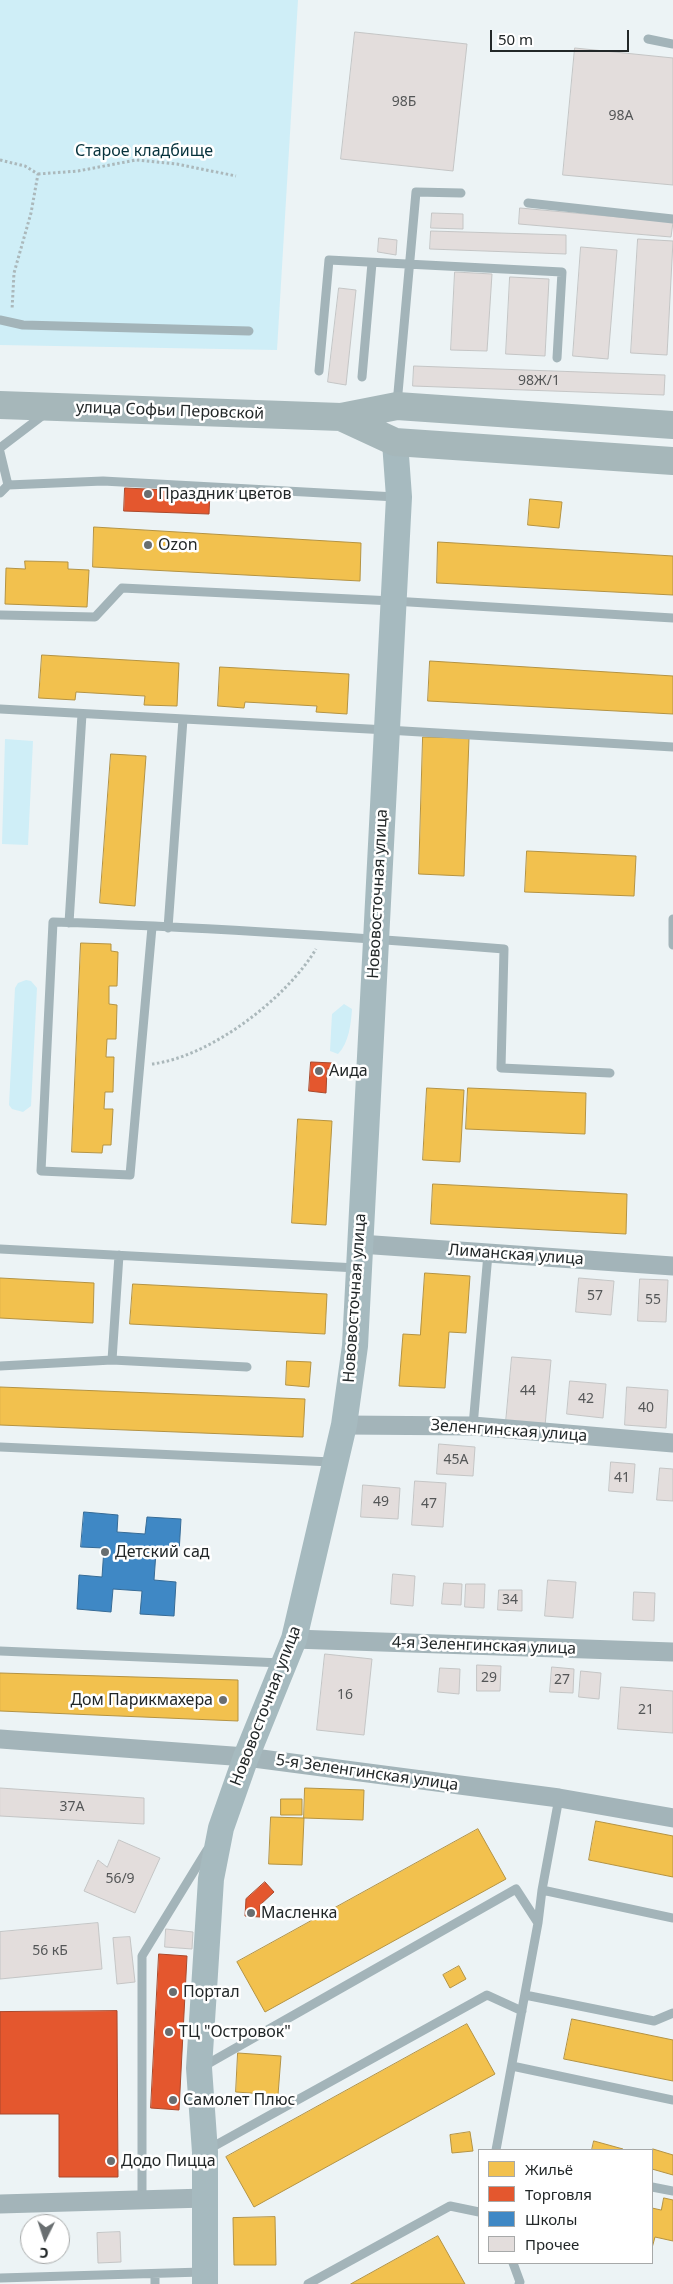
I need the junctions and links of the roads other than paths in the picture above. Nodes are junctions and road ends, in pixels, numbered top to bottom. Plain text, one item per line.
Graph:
1 (648, 40) dead end
2 (673, 44) edge
3 (461, 193) dead end
4 (528, 203) dead end
5 (673, 218) edge
6 (372, 263) junction
7 (409, 265) junction
8 (0, 320) edge
9 (249, 330) dead end
10 (557, 358) dead end
11 (319, 371) dead end
12 (362, 377) dead end
13 (0, 405) edge
14 (56, 406) junction
15 (397, 406) junction
16 (341, 417) junction
17 (673, 425) edge
18 (395, 442) junction
19 (0, 448) edge
20 (0, 452) edge
21 (673, 460) edge
22 (8, 484) junction
23 (0, 493) edge
24 (399, 497) junction
25 (393, 601) junction
26 (0, 615) edge
27 (673, 618) edge
28 (0, 709) edge
29 (82, 714) junction
30 (183, 719) junction
31 (387, 730) junction
32 (673, 748) edge
33 (673, 919) edge
34 (69, 923) junction
35 (152, 927) junction
36 (168, 928) junction
37 (376, 938) junction
38 (673, 945) edge
39 (610, 1073) dead end
40 (0, 1249) edge
41 (488, 1254) junction
42 (119, 1255) junction
43 (359, 1256) junction
44 (673, 1266) edge
45 (112, 1360) junction
46 (0, 1366) edge
47 (247, 1367) dead end
48 (344, 1424) junction
49 (473, 1426) junction
50 (673, 1443) edge
51 (0, 1447) edge
52 (336, 1462) junction
53 (294, 1639) junction
54 (0, 1651) edge
55 (673, 1652) edge
56 (285, 1663) junction
57 (0, 1739) edge
58 (246, 1757) junction
59 (559, 1798) junction
60 (673, 1818) edge
61 (221, 1828) junction
62 (542, 1890) junction
63 (673, 1918) edge
64 (538, 1923) junction
65 (525, 1995) junction
66 (522, 2011) junction
67 (673, 2013) edge
68 (512, 2066) junction
69 (199, 2068) junction
70 (673, 2100) edge
71 (496, 2149) edge
72 (205, 2152) junction
73 (653, 2187) edge
74 (673, 2191) edge
75 (205, 2198) junction
76 (142, 2200) junction
77 (0, 2204) edge
78 (478, 2212) edge
79 (514, 2264) edge
80 (155, 2274) junction
81 (0, 2278) edge
82 (205, 2278) edge
83 (523, 2283) edge
84 (155, 2284) edge
85 (308, 2284) edge

1 - 2 lane
3 - 7 lane
4 - 5 lane
6 - 7 lane
6 - 11 lane
6 - 12 lane
7 - 10 lane
7 - 15 lane
8 - 9 lane
13 - 14 main road, улица Софьи Перовской
14 - 16 main road, улица Софьи Перовской
14 - 19 lane
15 - 16 main road, улица Софьи Перовской
15 - 17 main road, улица Софьи Перовской
15 - 18 main road
16 - 18 main road, улица Софьи Перовской
18 - 21 main road, улица Софьи Перовской
18 - 24 main road, Нововосточная улица
20 - 22 lane
22 - 23 lane
22 - 24 lane
24 - 25 main road, Нововосточная улица
25 - 26 lane
25 - 27 lane
25 - 31 main road, Нововосточная улица
28 - 29 lane
29 - 30 lane
29 - 34 lane
30 - 31 lane
30 - 36 lane
31 - 32 lane
31 - 37 main road, Нововосточная улица
33 - 38 lane
34 - 35 lane
34 - 35 lane
35 - 36 lane
36 - 37 lane
37 - 39 lane
37 - 43 main road, Нововосточная улица
40 - 42 lane
41 - 43 street, Лиманская улица
41 - 44 street, Лиманская улица
41 - 49 lane
42 - 43 lane
42 - 45 lane
43 - 48 main road, Нововосточная улица
45 - 46 lane
45 - 47 lane
48 - 49 street, Зеленгинская улица
48 - 52 main road, Нововосточная улица
49 - 50 street, Зеленгинская улица
51 - 52 lane
52 - 53 main road, Нововосточная улица
53 - 55 street, 4-я Зеленгинская улица
53 - 56 main road, Нововосточная улица
54 - 56 lane
56 - 58 main road, Нововосточная улица
57 - 58 street, 5-я Зеленгинская улица
58 - 59 street, 5-я Зеленгинская улица
58 - 61 main road, Нововосточная улица
59 - 60 street, 5-я Зеленгинская улица
59 - 62 lane
61 - 69 main road, Нововосточная улица
61 - 76 lane
62 - 63 lane
62 - 64 lane
64 - 65 lane
64 - 69 lane
65 - 66 lane
65 - 67 lane
66 - 68 lane
66 - 72 lane
68 - 70 lane
68 - 71 lane
69 - 72 main road, Нововосточная улица
72 - 75 main road, Нововосточная улица
73 - 74 lane
75 - 76 street
75 - 82 main road, Нововосточная улица
76 - 77 street
78 - 85 lane
79 - 83 lane
80 - 81 lane
80 - 82 lane
80 - 84 lane

